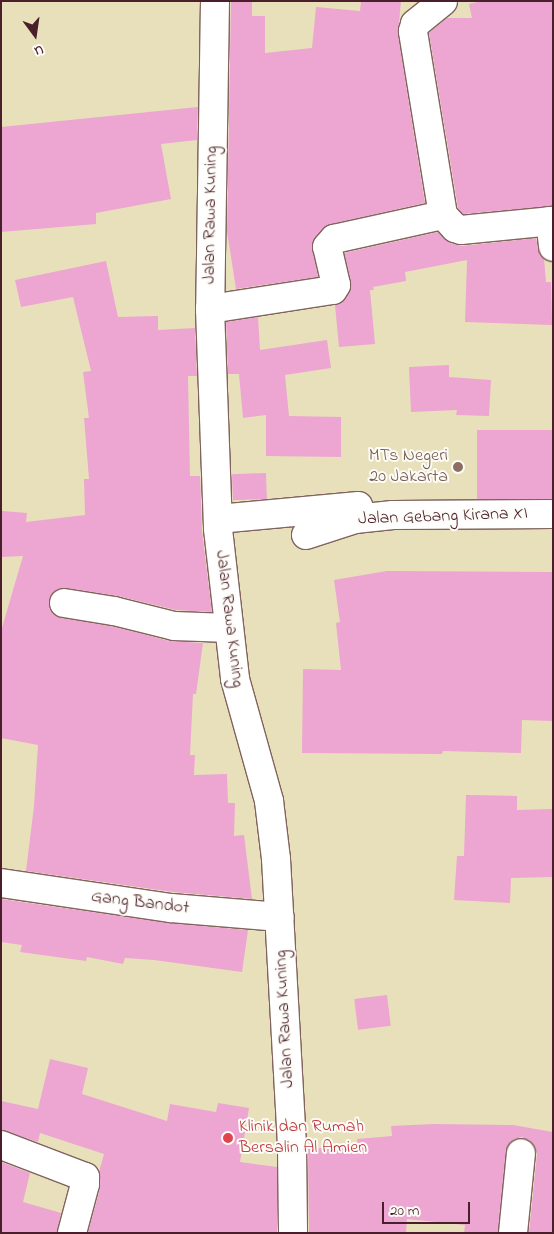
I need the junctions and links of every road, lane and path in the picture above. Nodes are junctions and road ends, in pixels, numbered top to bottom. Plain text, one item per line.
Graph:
1 (215, 1) edge
2 (443, 1) edge
3 (443, 215) junction
4 (552, 230) edge
5 (210, 309) junction
6 (376, 504) dead end
7 (553, 514) edge
8 (218, 519) junction
9 (306, 535) dead end
10 (64, 603) dead end
11 (229, 628) junction
12 (1, 883) edge
13 (280, 917) junction
14 (1, 1146) edge
15 (522, 1153) dead end
16 (72, 1233) edge
17 (293, 1233) edge
18 (513, 1233) edge

1 - 5 street, Jalan Rawa Kuning
2 - 3 street
3 - 4 street
3 - 5 street
5 - 8 street, Jalan Rawa Kuning
6 - 8 street
7 - 9 street, Jalan Gebang Kirana XI
8 - 11 street, Jalan Rawa Kuning
10 - 11 street
11 - 13 street, Jalan Rawa Kuning
12 - 13 street, Gang Bandot
13 - 17 street, Jalan Rawa Kuning
14 - 16 street
15 - 18 street

